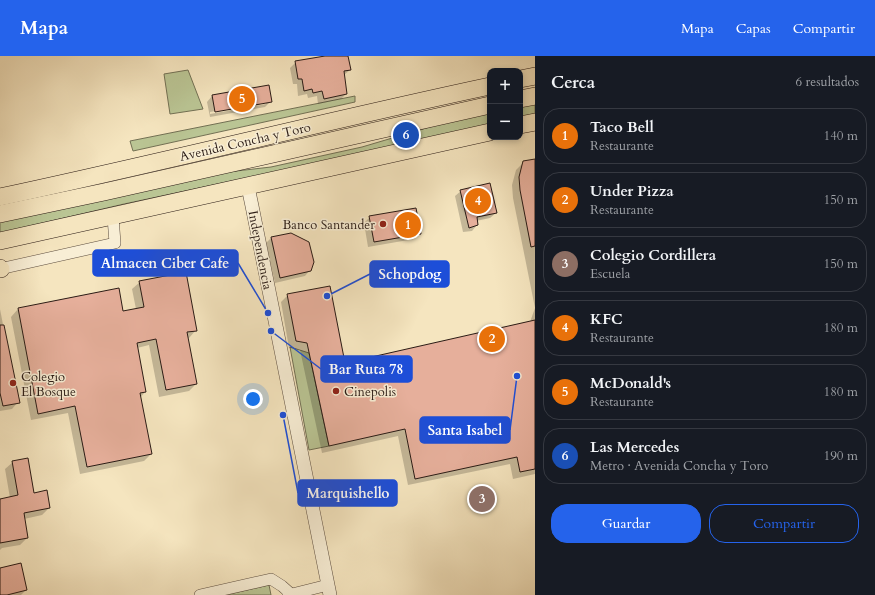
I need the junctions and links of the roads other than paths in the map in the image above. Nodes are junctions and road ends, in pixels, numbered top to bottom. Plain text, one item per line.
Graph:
1 (535, 76) edge
2 (523, 79) edge
3 (487, 87) edge
4 (441, 96) junction
5 (535, 96) edge
6 (523, 98) edge
7 (487, 100) edge
8 (487, 106) edge
9 (535, 122) edge
10 (523, 125) edge
11 (487, 133) edge
12 (221, 147) junction
13 (300, 148) junction
14 (238, 162) junction
15 (292, 177) junction
16 (248, 187) junction
17 (36, 189) junction
18 (104, 192) junction
19 (0, 197) edge
20 (0, 214) edge
21 (113, 216) junction
22 (0, 242) edge
23 (0, 269) edge
24 (329, 590) edge
25 (289, 594) edge
26 (200, 595) edge

1 - 2 main road
3 - 4 main road, Avenida Concha y Toro
4 - 7 main road
4 - 12 main road, Avenida Concha y Toro
5 - 6 main road
8 - 13 main road, Avenida Concha y Toro
9 - 10 main road
11 - 15 main road
12 - 14 main road
12 - 17 main road, Avenida Concha y Toro
13 - 14 main road, Avenida Concha y Toro
13 - 15 main road
14 - 16 main road
14 - 18 main road, Avenida Concha y Toro
15 - 16 main road
16 - 21 main road
16 - 24 street, Independencia
17 - 18 main road
17 - 19 main road, Avenida Concha y Toro
18 - 20 main road, Avenida Concha y Toro
21 - 22 main road
21 - 23 street
24 - 25 street
25 - 26 street

